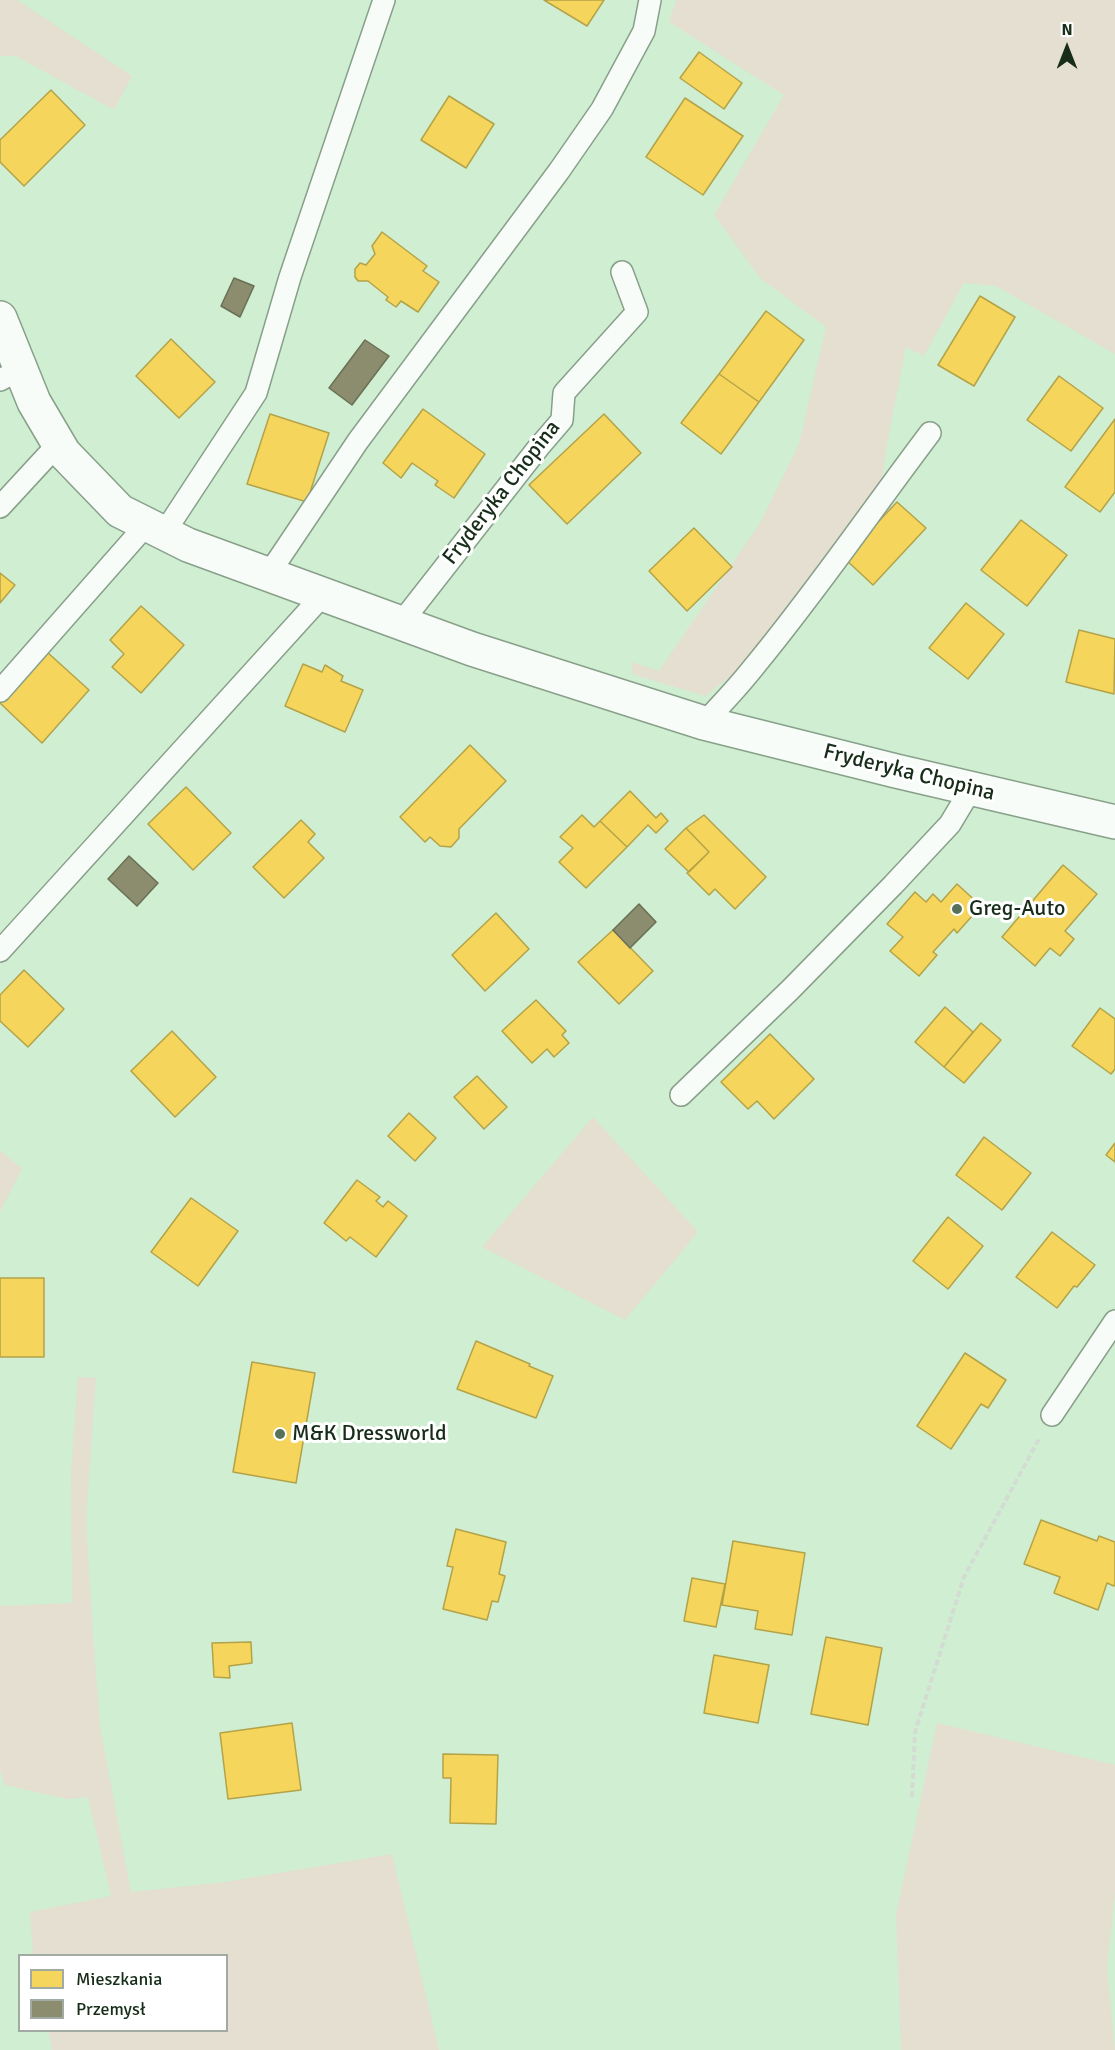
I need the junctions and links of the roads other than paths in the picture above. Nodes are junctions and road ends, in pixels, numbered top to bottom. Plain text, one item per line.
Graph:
1 (384, 0) edge
2 (650, 0) edge
3 (622, 272) dead end
4 (0, 318) edge
5 (10, 375) edge
6 (930, 433) dead end
7 (59, 443) junction
8 (0, 507) edge
9 (155, 529) junction
10 (268, 575) junction
11 (323, 595) junction
12 (401, 623) junction
13 (0, 691) edge
14 (704, 723) junction
15 (971, 789) junction
16 (1115, 822) edge
17 (0, 951) edge
18 (681, 1095) dead end
19 (1115, 1321) edge
20 (1052, 1415) road end

1 - 9 lane
2 - 10 lane
3 - 12 lane, Fryderyka Chopina
4 - 5 street, Fryderyka Chopina
5 - 7 street, Fryderyka Chopina
6 - 14 lane
7 - 8 lane
7 - 9 street, Fryderyka Chopina
9 - 10 street, Fryderyka Chopina
9 - 13 lane
10 - 11 street, Fryderyka Chopina
11 - 12 street, Fryderyka Chopina
11 - 17 lane
12 - 14 street, Fryderyka Chopina
14 - 15 street, Fryderyka Chopina
15 - 16 street, Fryderyka Chopina
15 - 18 lane
19 - 20 lane

